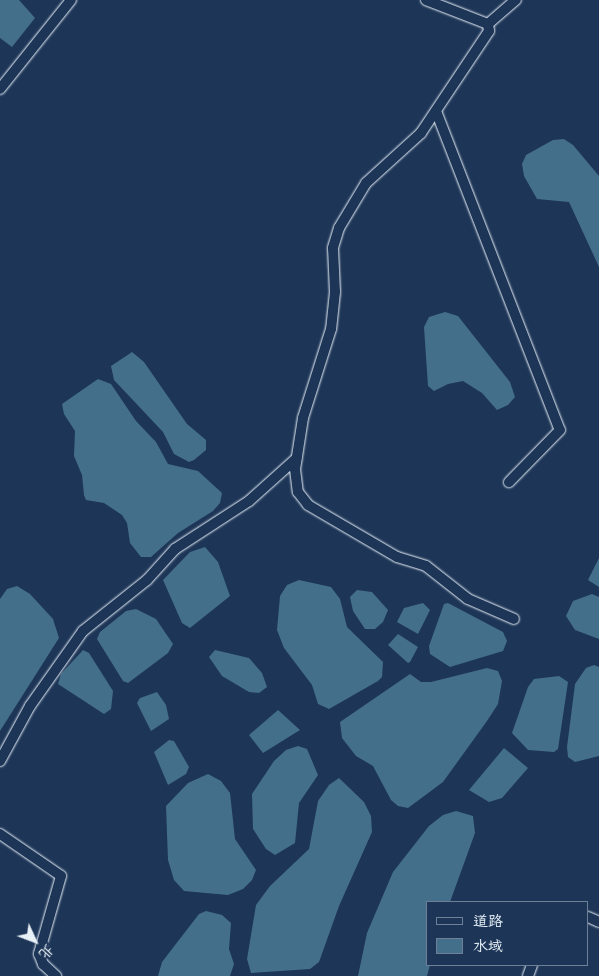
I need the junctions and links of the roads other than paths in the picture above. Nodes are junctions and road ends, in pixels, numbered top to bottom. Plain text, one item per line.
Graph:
1 (71, 0) edge
2 (426, 0) edge
3 (516, 0) edge
4 (488, 24) junction
5 (0, 89) edge
6 (436, 111) junction
7 (297, 458) junction
8 (509, 482) dead end
9 (514, 619) dead end
10 (0, 761) edge
11 (0, 834) edge
12 (56, 976) edge

1 - 5 street
2 - 4 street
3 - 4 street
4 - 6 street
6 - 7 street
6 - 8 street
7 - 9 street
7 - 10 street
11 - 12 street

